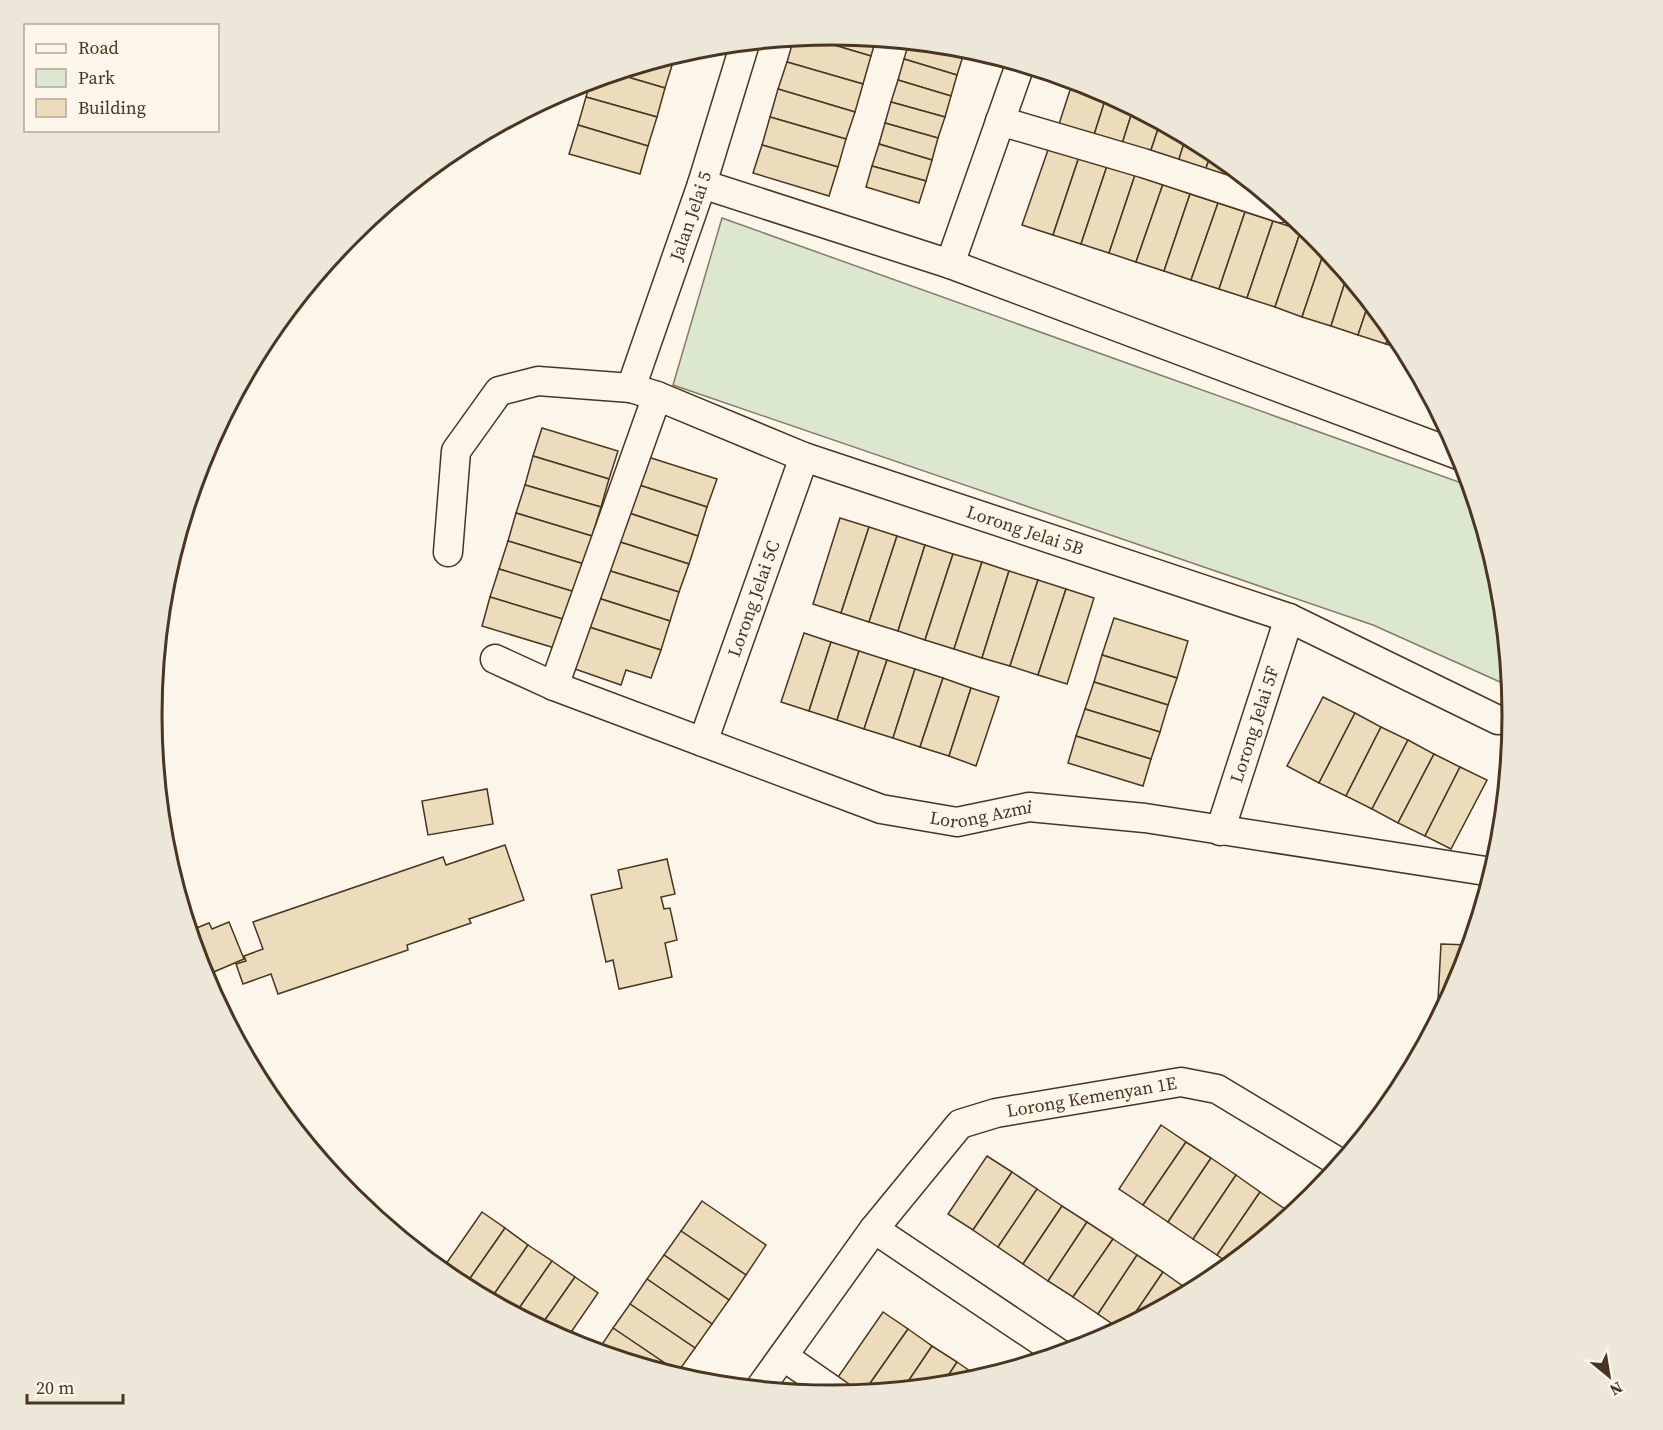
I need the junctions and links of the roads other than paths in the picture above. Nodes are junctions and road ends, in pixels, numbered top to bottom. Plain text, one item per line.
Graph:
1 (741, 51) edge
2 (1017, 72) edge
3 (1000, 122) junction
4 (702, 184) junction
5 (1262, 202) edge
6 (950, 264) junction
7 (644, 392) junction
8 (1446, 450) edge
9 (804, 457) junction
10 (448, 552) dead end
11 (1288, 618) junction
12 (495, 659) dead end
13 (555, 686) junction
14 (1498, 720) dead end
15 (703, 742) junction
16 (1220, 831) junction
17 (1483, 871) edge
18 (1333, 1159) edge
19 (874, 1229) junction
20 (1052, 1347) edge
21 (783, 1356) junction
22 (765, 1381) edge
23 (824, 1385) edge

1 - 4 street, Jalan Jelai 5
2 - 3 street
3 - 5 street
3 - 6 street
4 - 6 street
4 - 7 street, Jalan Jelai 5
6 - 8 street
7 - 9 street, Lorong Jelai 5B
7 - 10 street, Lorong Jelai 5B
7 - 13 street, Jalan Jelai 5
9 - 11 street, Lorong Jelai 5B
9 - 15 street, Lorong Jelai 5C
11 - 14 street, Lorong Jelai 5B
11 - 16 street, Lorong Jelai 5F
12 - 13 street, Lorong Azmi
13 - 15 street, Lorong Azmi
15 - 16 street, Lorong Azmi
16 - 17 street, Lorong Azmi
18 - 19 street, Lorong Kemenyan 1E
19 - 20 street
19 - 21 street, Lorong Kemenyan 1E
21 - 22 street, Lorong Kemenyan 1E
21 - 23 street

